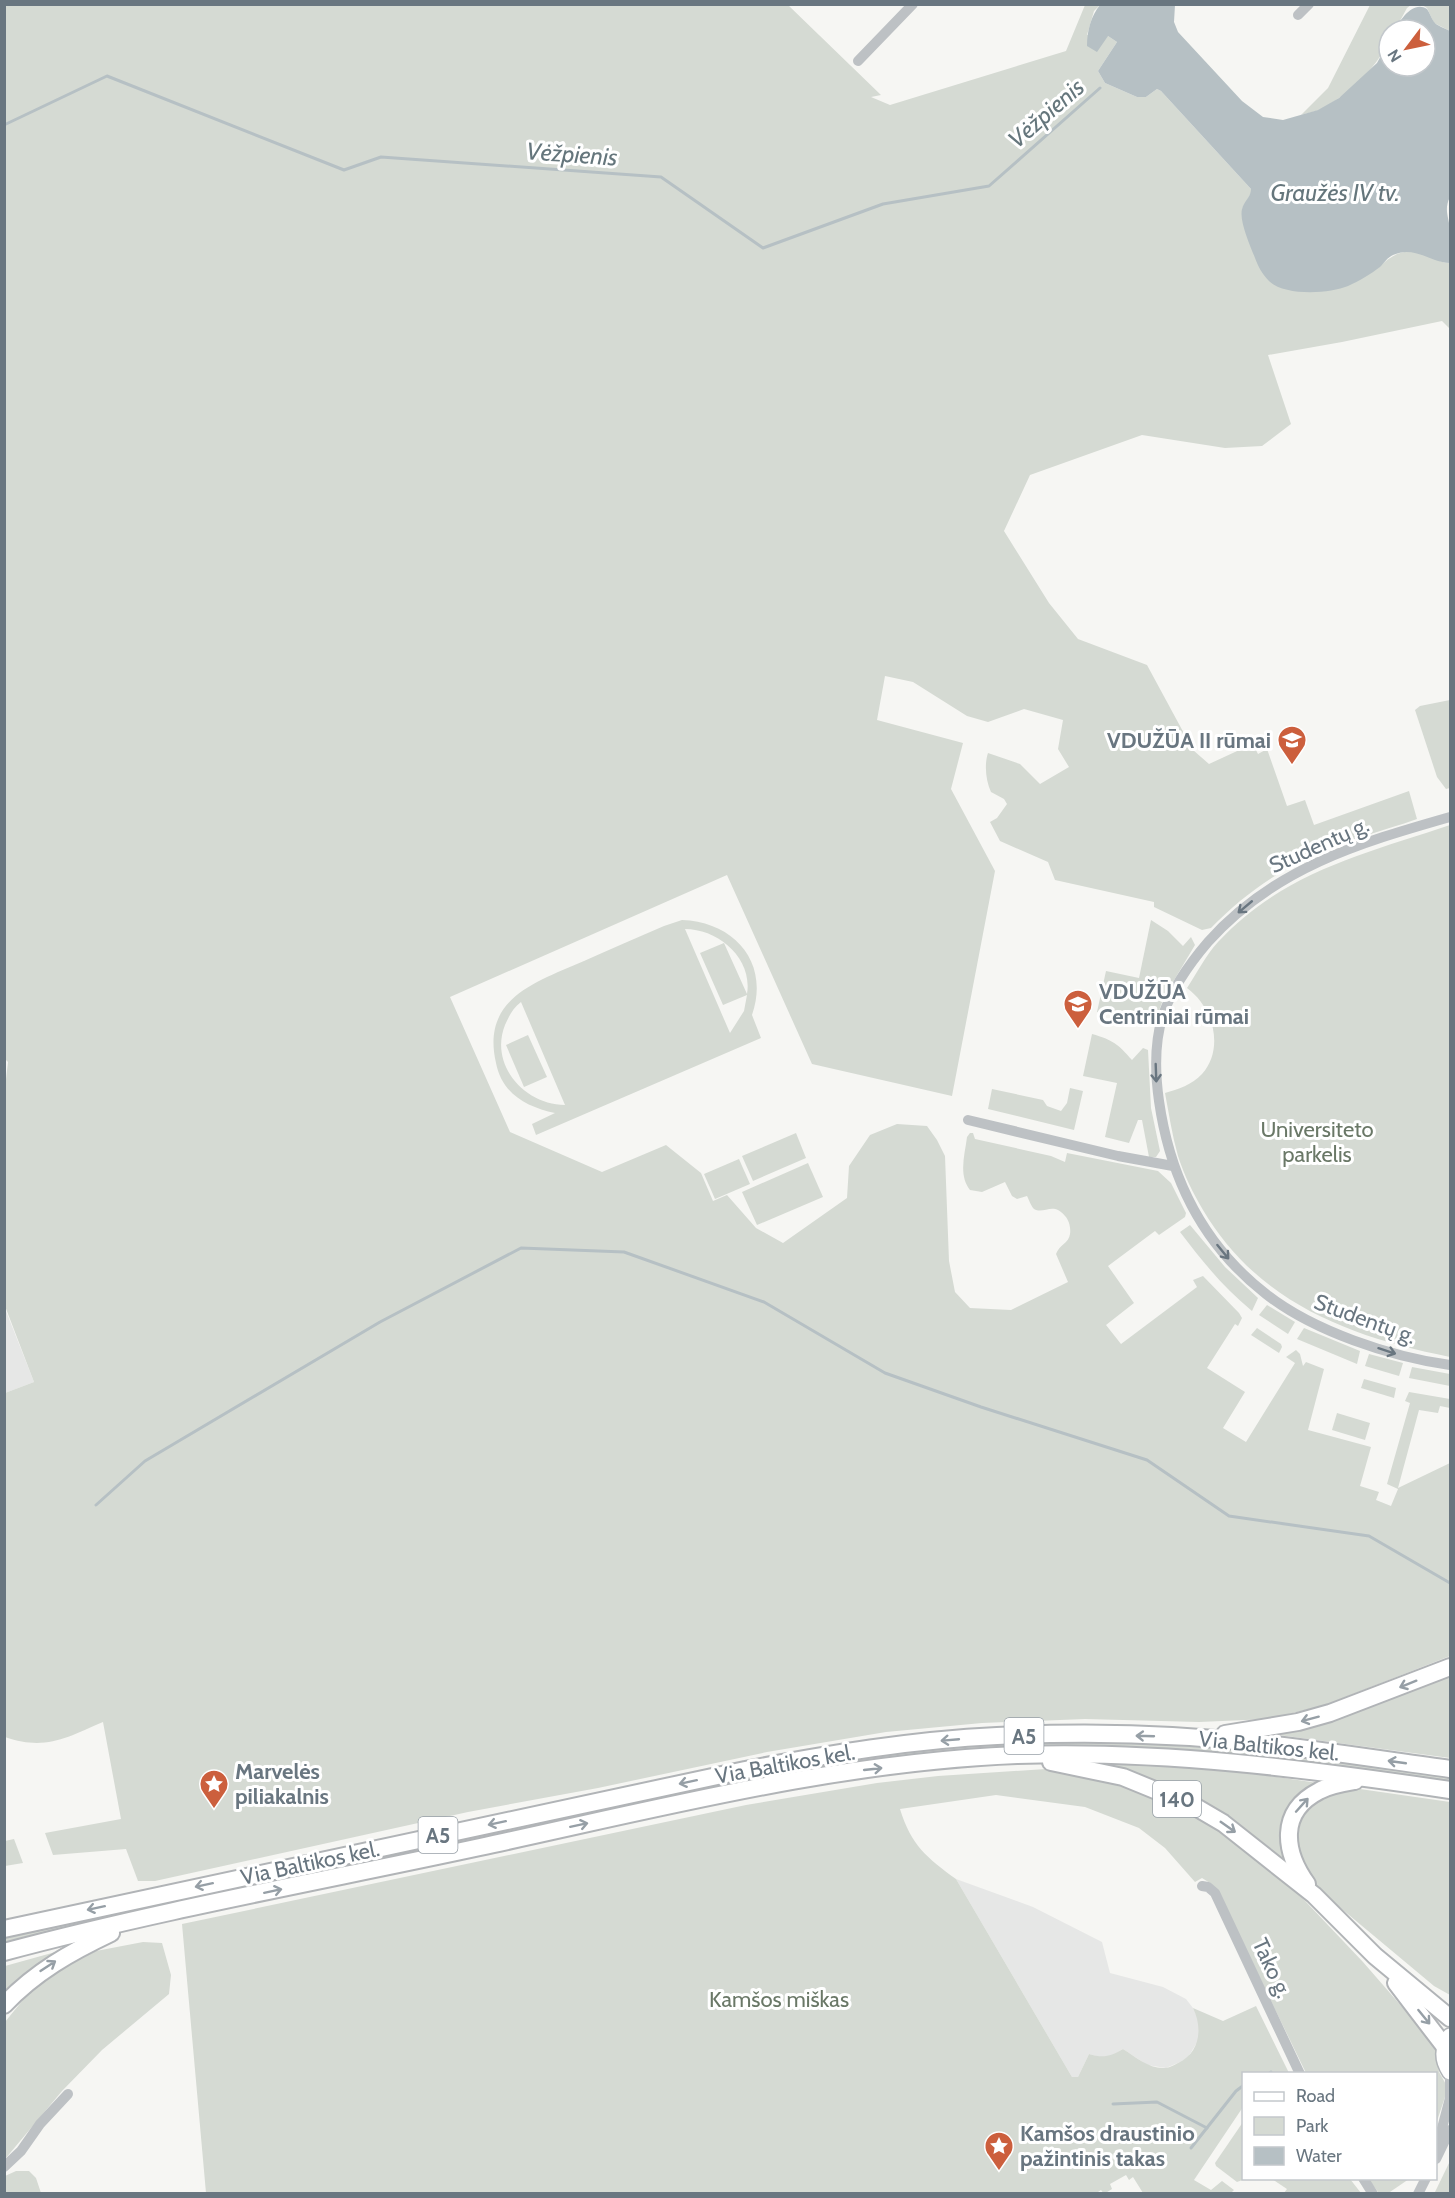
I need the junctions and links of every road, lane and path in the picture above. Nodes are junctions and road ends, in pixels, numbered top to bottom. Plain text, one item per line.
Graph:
1 (913, 4) edge
2 (1309, 4) edge
3 (1298, 15) dead end
4 (858, 61) dead end
5 (1450, 817) edge
6 (968, 1120) dead end
7 (1173, 1166) junction
8 (1450, 1365) edge
9 (1450, 1667) edge
10 (1204, 1738) junction
11 (1015, 1755) junction
12 (1450, 1769) edge
13 (1369, 1778) junction
14 (1450, 1790) edge
15 (1202, 1886) dead end
16 (1314, 1895) junction
17 (61, 1916) junction
18 (4, 1919) edge
19 (133, 1921) junction
20 (4, 1929) edge
21 (4, 1952) edge
22 (1375, 1956) junction
23 (4, 2005) edge
24 (1450, 2018) edge
25 (1448, 2041) edge
26 (1300, 2072) edge
27 (1450, 2072) edge
28 (68, 2094) dead end
29 (1450, 2130) edge
30 (1437, 2147) edge
31 (1437, 2158) edge
32 (4, 2167) edge
33 (1364, 2180) edge
34 (1373, 2193) edge

1 - 4 street
2 - 3 street
5 -> 7 street, Studentų g.
6 - 7 street
7 -> 8 street, Studentų g.
9 -> 10 highway
12 -> 10 highway, Via Baltikos kel. / A5
10 -> 17 highway, Via Baltikos kel. / A5
11 - 13 highway, Via Baltikos kel. / A5
11 -> 16 highway, 140
19 -> 11 highway, Via Baltikos kel. / A5
13 - 14 highway, Via Baltikos kel. / A5
16 -> 13 highway
15 - 26 street, Tako g.
16 - 22 highway, 140
17 - 18 highway
17 - 20 highway, A5
19 - 21 highway, A5
23 -> 19 highway
22 - 24 highway
22 -> 25 highway, 140
25 - 27 main road, 140
27 - 30 street
28 - 32 street
29 - 31 street
33 - 34 street

